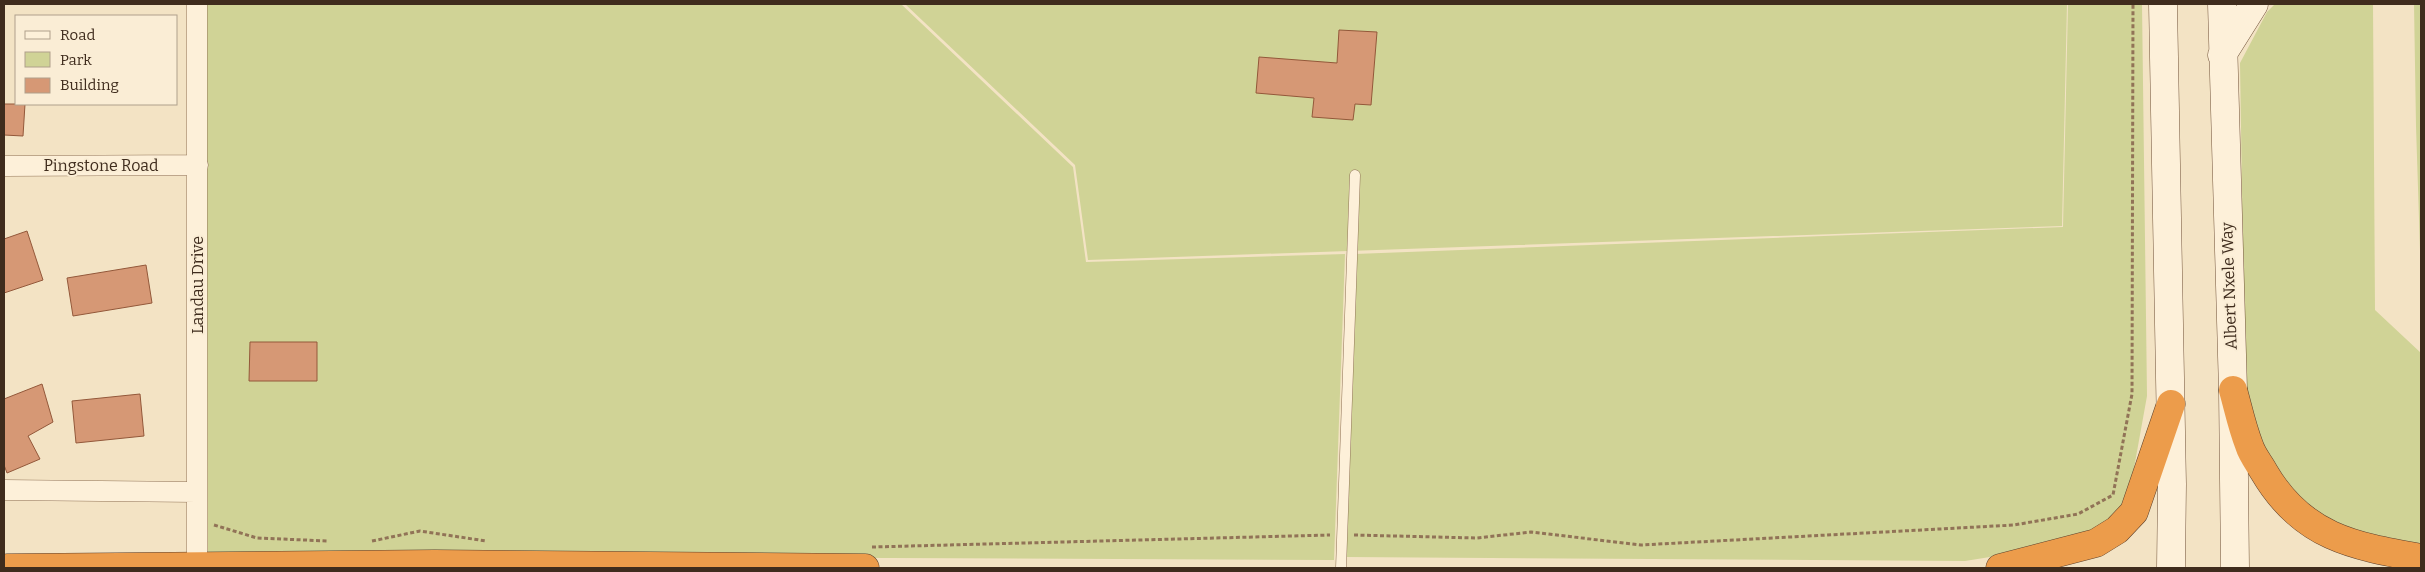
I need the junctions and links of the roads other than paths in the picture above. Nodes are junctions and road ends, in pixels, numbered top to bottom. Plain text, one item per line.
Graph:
1 (197, 4) edge
2 (2163, 4) edge
3 (2222, 4) edge
4 (2254, 4) edge
5 (2222, 55) junction
6 (198, 165) junction
7 (4, 166) edge
8 (1355, 176) dead end
9 (2233, 390) junction
10 (2171, 404) junction
11 (4, 490) edge
12 (196, 501) junction
13 (866, 558) edge
14 (2421, 558) edge
15 (197, 566) junction
16 (435, 566) edge
17 (7, 568) edge
18 (1341, 568) edge
19 (2000, 568) edge
20 (2171, 568) edge
21 (2235, 568) edge

1 - 6 street, Landau Drive
2 - 10 main road
3 - 5 main road, Albert Nxele Way
4 - 5 main road
5 - 9 main road, Albert Nxele Way
6 - 7 street, Pingstone Road
6 - 12 street, Landau Drive
8 - 18 lane
9 - 14 highway
9 - 21 main road, Albert Nxele Way
10 - 19 highway
10 - 20 main road
11 - 12 street
12 - 15 street, Landau Drive
13 - 16 highway
15 - 16 highway
15 - 17 highway

